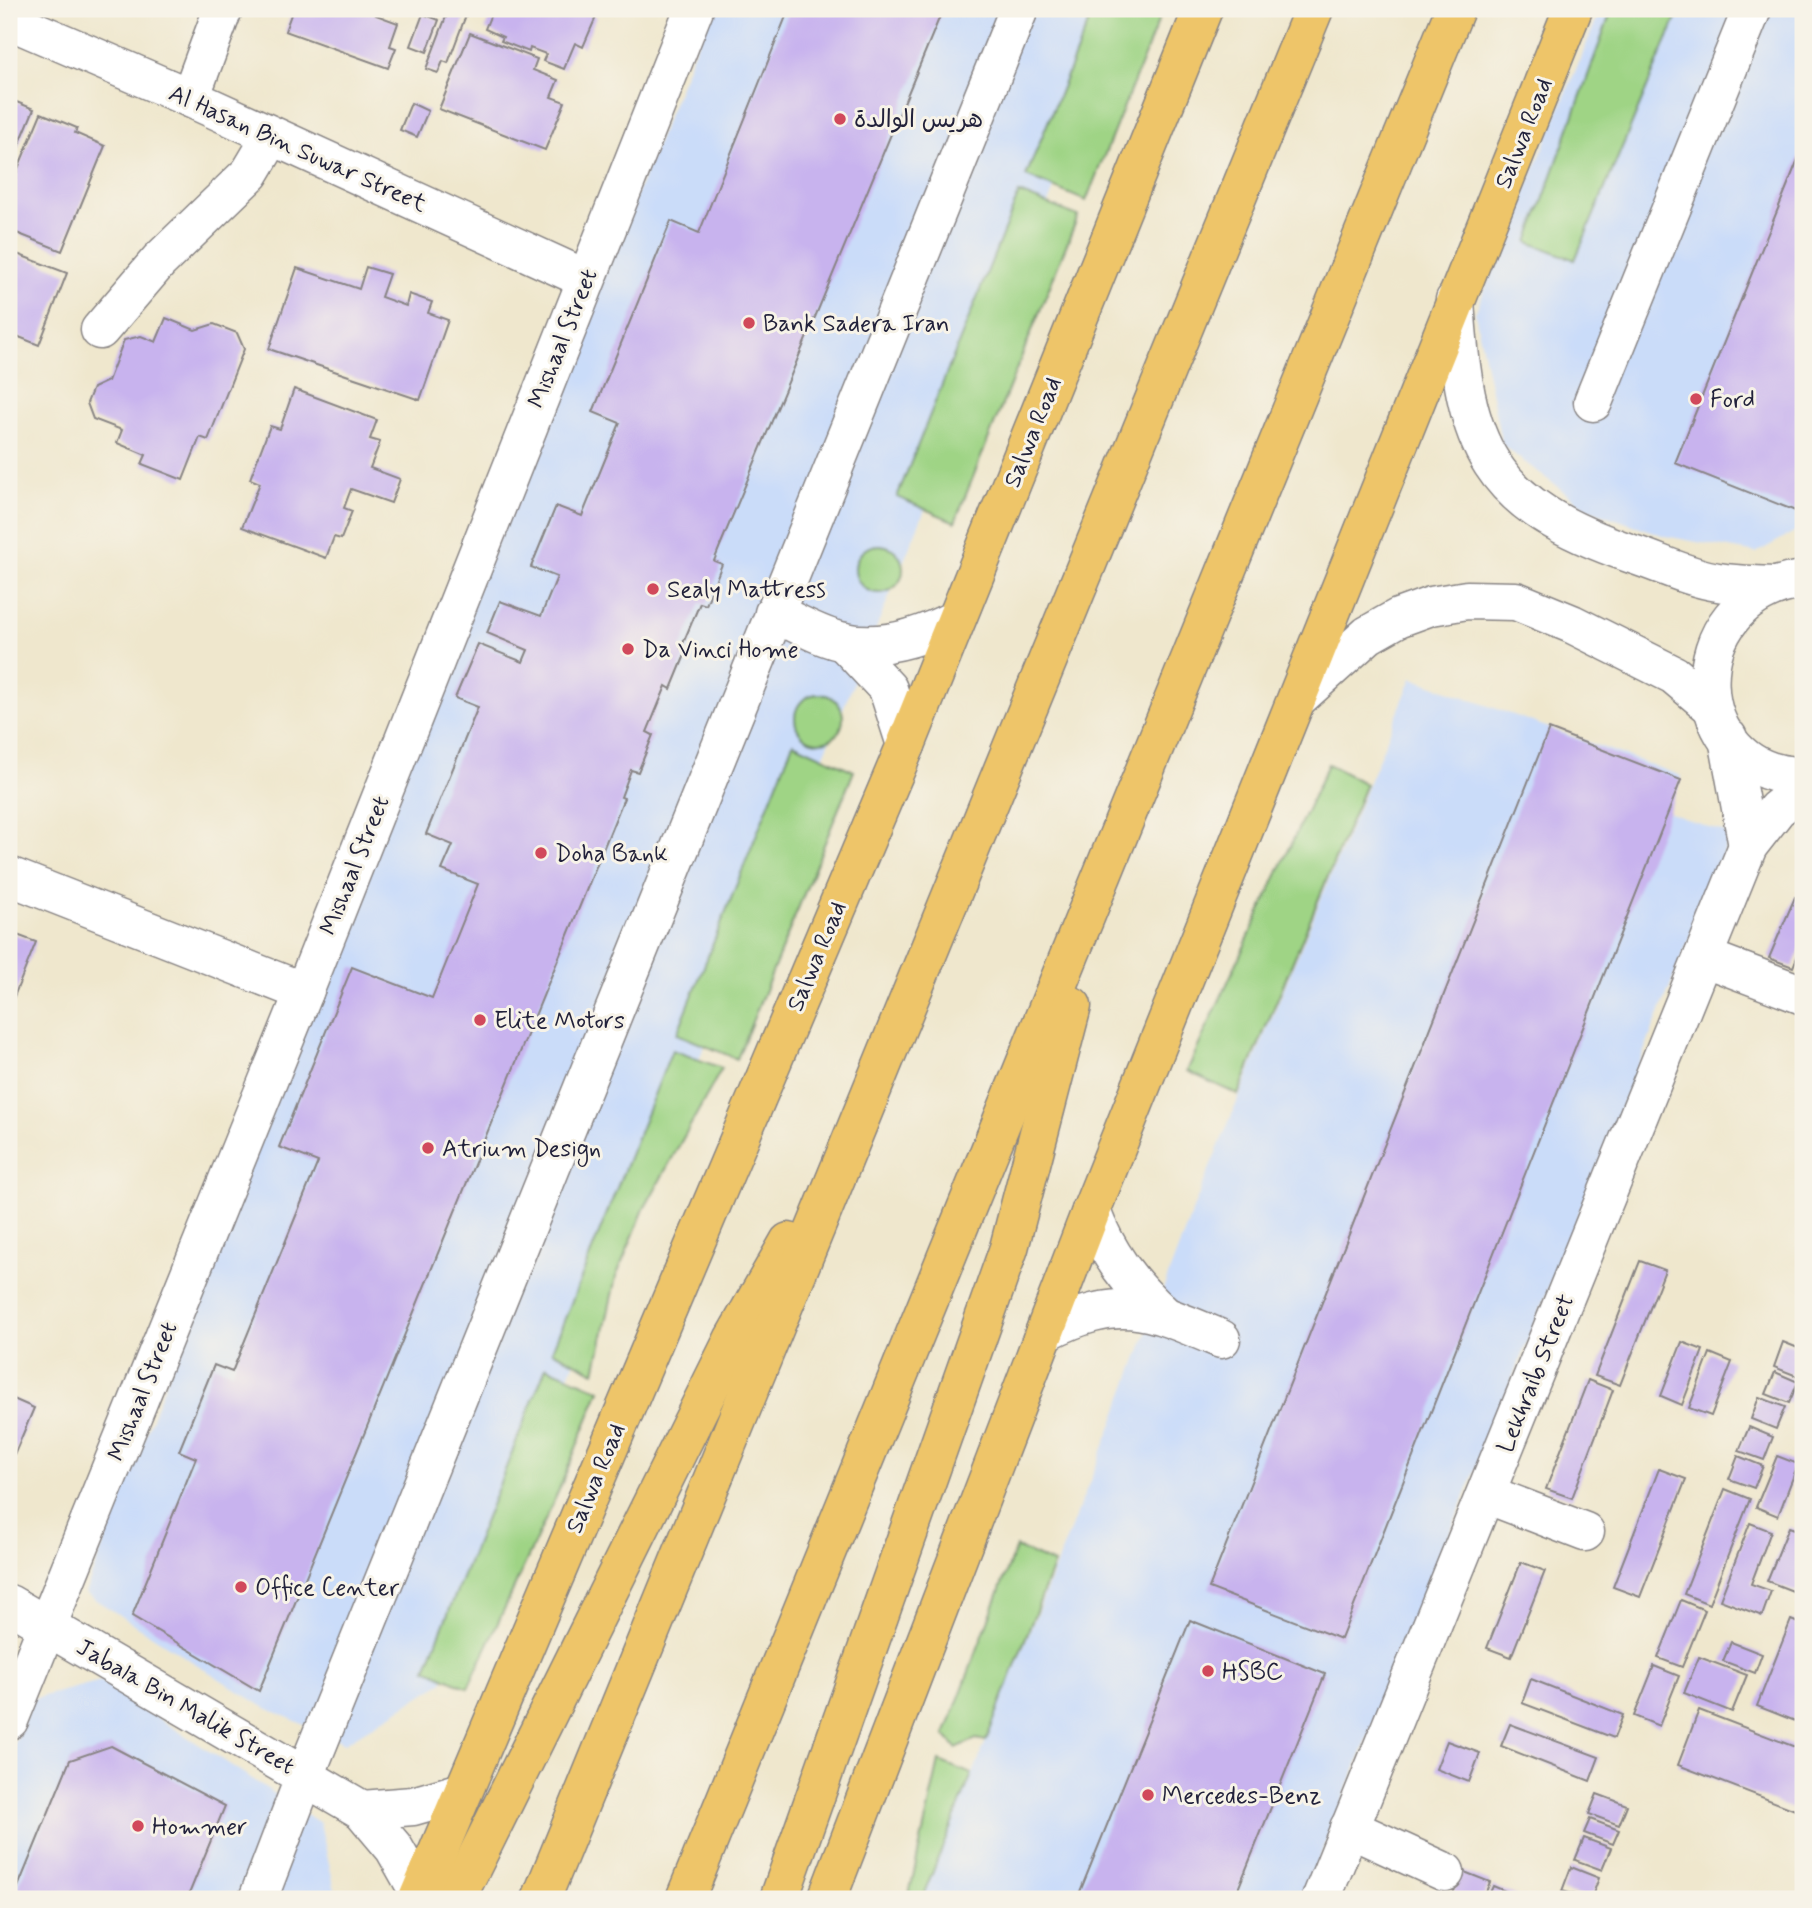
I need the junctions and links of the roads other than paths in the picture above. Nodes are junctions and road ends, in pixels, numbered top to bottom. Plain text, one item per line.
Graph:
1 (223, 9) edge
2 (694, 9) edge
3 (1019, 9) edge
4 (1203, 9) edge
5 (1314, 9) edge
6 (1455, 9) edge
7 (1573, 9) edge
8 (1752, 9) edge
9 (9, 20) edge
10 (190, 98) junction
11 (272, 136) junction
12 (586, 279) junction
13 (1455, 300) junction
14 (100, 330) dead end
15 (1593, 402) dead end
16 (1793, 582) edge
17 (774, 613) junction
18 (956, 619) junction
19 (844, 642) junction
20 (1298, 698) junction
21 (1720, 722) junction
22 (906, 745) junction
23 (1803, 776) edge
24 (1803, 789) edge
25 (1748, 846) junction
26 (1108, 865) junction
27 (9, 876) edge
28 (1703, 957) junction
29 (304, 992) junction
30 (1803, 995) edge
31 (866, 1107) junction
32 (1091, 1212) junction
33 (1164, 1315) junction
34 (1045, 1332) junction
35 (1221, 1339) dead end
36 (1486, 1494) junction
37 (1585, 1532) dead end
38 (9, 1604) edge
39 (47, 1625) junction
40 (9, 1720) edge
41 (305, 1776) junction
42 (462, 1792) junction
43 (362, 1810) junction
44 (1349, 1828) junction
45 (1445, 1872) dead end
46 (431, 1898) edge
47 (258, 1899) edge
48 (541, 1899) edge
49 (685, 1899) edge
50 (779, 1899) edge
51 (827, 1899) edge
52 (1321, 1899) edge

1 - 10 street
2 - 12 street, Mishaal Street
3 - 17 street
4 - 18 main road, Salwa Road
5 - 31 main road
6 - 26 main road
7 - 13 main road, Salwa Road
8 - 15 street
9 - 10 street, Al Hasan Bin Suwar Street
10 - 11 street, Al Hasan Bin Suwar Street
11 - 12 street, Al Hasan Bin Suwar Street
11 - 14 street
12 - 29 street, Mishaal Street
13 - 16 street
13 - 20 main road, Salwa Road
16 - 21 street
17 - 19 street
17 - 41 street
18 - 19 street
18 - 22 main road, Salwa Road
19 - 22 street
20 - 21 street
20 - 32 main road, Salwa Road
21 - 23 street
21 - 25 street
22 - 42 main road, Salwa Road
24 - 25 street, Lekhraib Street
25 - 28 street, Lekhraib Street
26 - 49 main road
26 - 50 main road
27 - 29 street
28 - 30 street
28 - 36 street, Lekhraib Street
29 - 39 street, Mishaal Street
31 - 46 main road
31 - 48 main road
32 - 33 street
32 - 34 main road, Salwa Road
33 - 34 street
33 - 35 street
34 - 51 main road, Salwa Road
36 - 37 street
36 - 44 street, Lekhraib Street
38 - 39 street, Jabala Bin Malik Street
39 - 40 street, Mishaal Street
39 - 41 street, Jabala Bin Malik Street
41 - 43 street, Jabala Bin Malik Street
41 - 47 street
42 - 43 street
42 - 46 main road, Salwa Road
43 - 46 street, Jabala Bin Malik Street
44 - 45 street
44 - 52 street, Lekhraib Street

